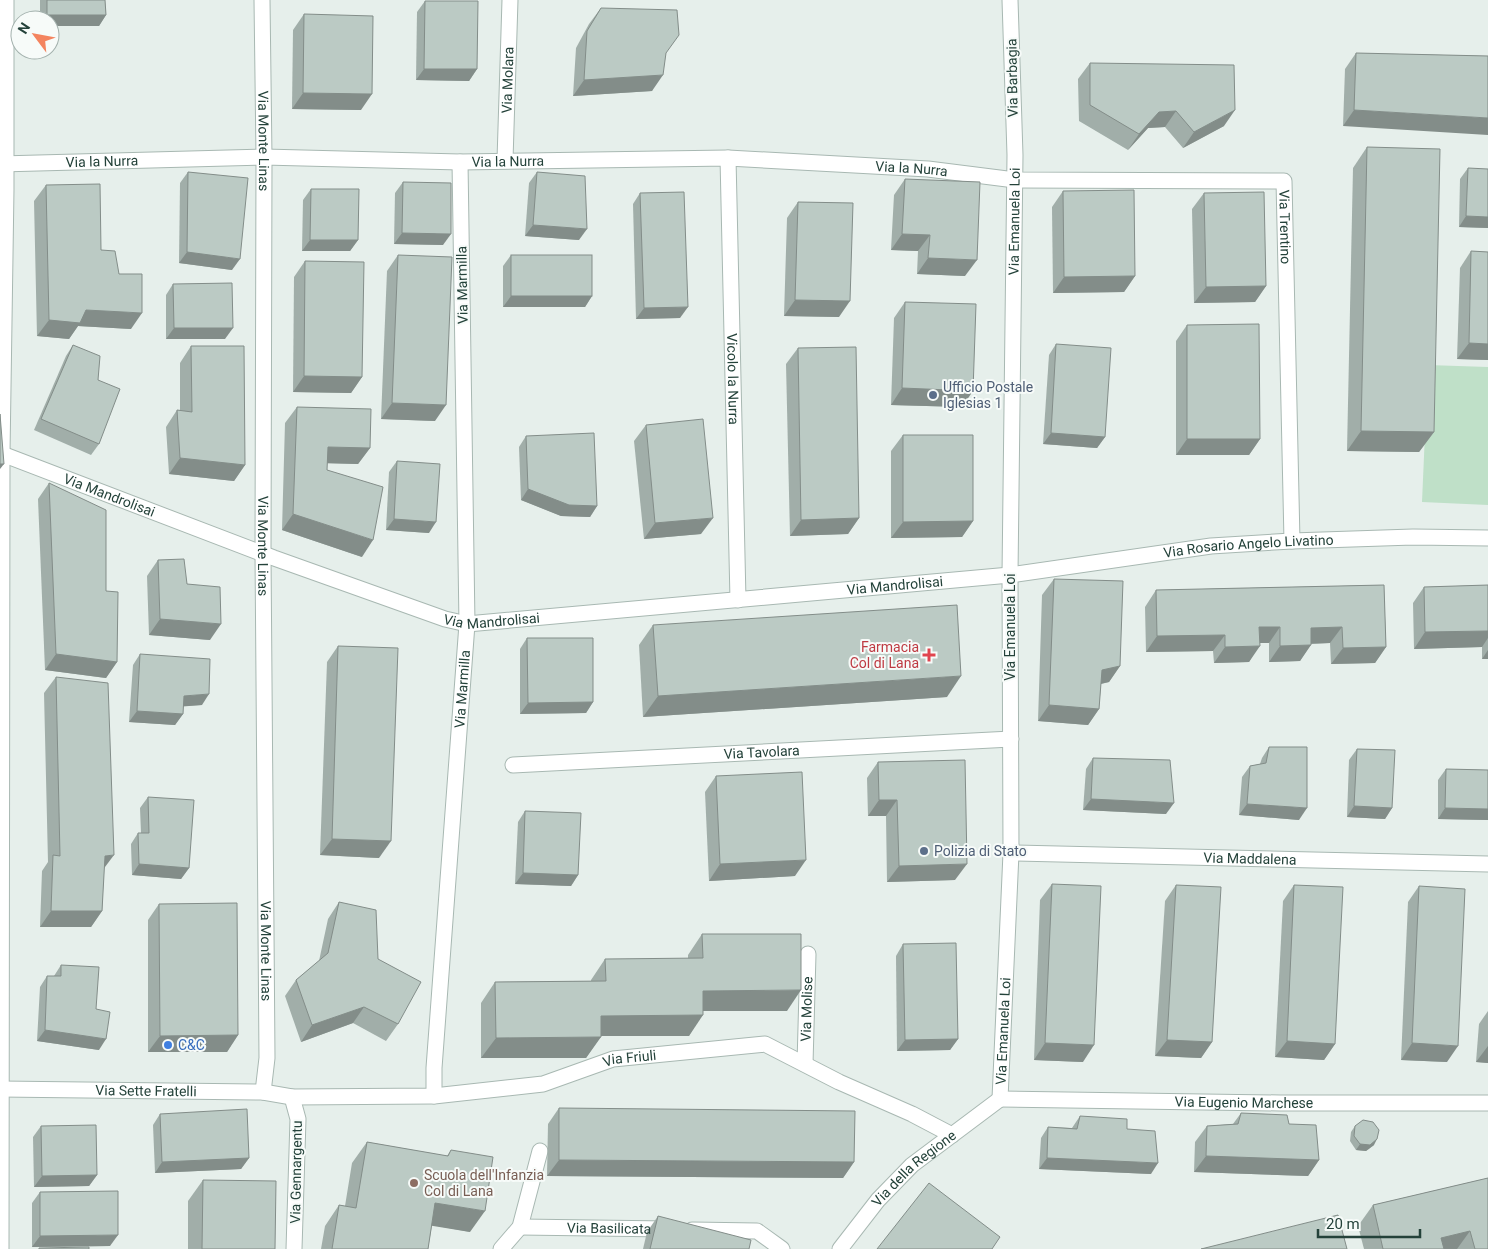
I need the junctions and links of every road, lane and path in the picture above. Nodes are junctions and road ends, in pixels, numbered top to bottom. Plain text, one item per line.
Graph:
1 (6, 0) edge
2 (262, 0) edge
3 (510, 0) edge
4 (1010, 0) edge
5 (1015, 155) joint
6 (264, 157) junction
7 (728, 158) junction
8 (505, 160) junction
9 (460, 162) junction
10 (3, 163) edge
11 (1014, 180) junction
12 (2, 454) junction
13 (1488, 538) edge
14 (1292, 541) junction
15 (263, 554) junction
16 (1010, 575) junction
17 (738, 600) junction
18 (467, 624) junction
19 (1011, 739) junction
20 (513, 765) dead end
21 (1011, 853) junction
22 (1488, 864) edge
23 (808, 954) dead end
24 (805, 1064) junction
25 (1, 1089) edge
26 (263, 1092) junction
27 (292, 1096) junction
28 (434, 1096) junction
29 (1000, 1099) junction
30 (1488, 1103) edge
31 (952, 1135) junction
32 (540, 1151) dead end
33 (520, 1227) junction
34 (1, 1249) edge
35 (294, 1249) edge
36 (501, 1249) edge
37 (782, 1249) edge
38 (840, 1249) edge

1 - 10 street
2 - 6 street, Via Monte Linas
3 - 8 street, Via Molara
4 - 5 street, Via Barbagia
5 - 11 street, Via Emanuela Loi
6 - 9 street, Via la Nurra
6 - 10 street, Via la Nurra
6 - 15 street, Via Monte Linas
7 - 8 street, Via la Nurra
7 - 11 street, Via la Nurra
7 - 17 street, Vicolo la Nurra
8 - 9 street, Via la Nurra
9 - 18 street, Via Marmilla
10 - 12 street
11 - 14 street, Via Trentino
11 - 16 street, Via Emanuela Loi
12 - 15 street, Via Mandrolisai
12 - 25 street
13 - 14 street, Via Rosario Angelo Livatino
14 - 16 street, Via Rosario Angelo Livatino
15 - 18 street, Via Mandrolisai
15 - 26 street, Via Monte Linas
16 - 17 street, Via Mandrolisai
16 - 19 street, Via Emanuela Loi
17 - 18 street, Via Mandrolisai
18 - 28 street, Via Marmilla
19 - 20 street, Via Tavolara
19 - 21 street, Via Emanuela Loi
21 - 22 street, Via Maddalena
21 - 29 street, Via Emanuela Loi
23 - 24 street, Via Molise
24 - 28 street, Via Friuli
24 - 31 street, Via Friuli
25 - 26 street, Via Sette Fratelli
25 - 34 street
26 - 27 street, Via Sette Fratelli
27 - 28 street, Via Friuli
27 - 35 street, Via Gennargentu
29 - 30 street, Via Eugenio Marchese
29 - 31 street, Via della Regione
31 - 38 street, Via della Regione
32 - 33 street
33 - 36 street
33 - 37 street, Via Basilicata

